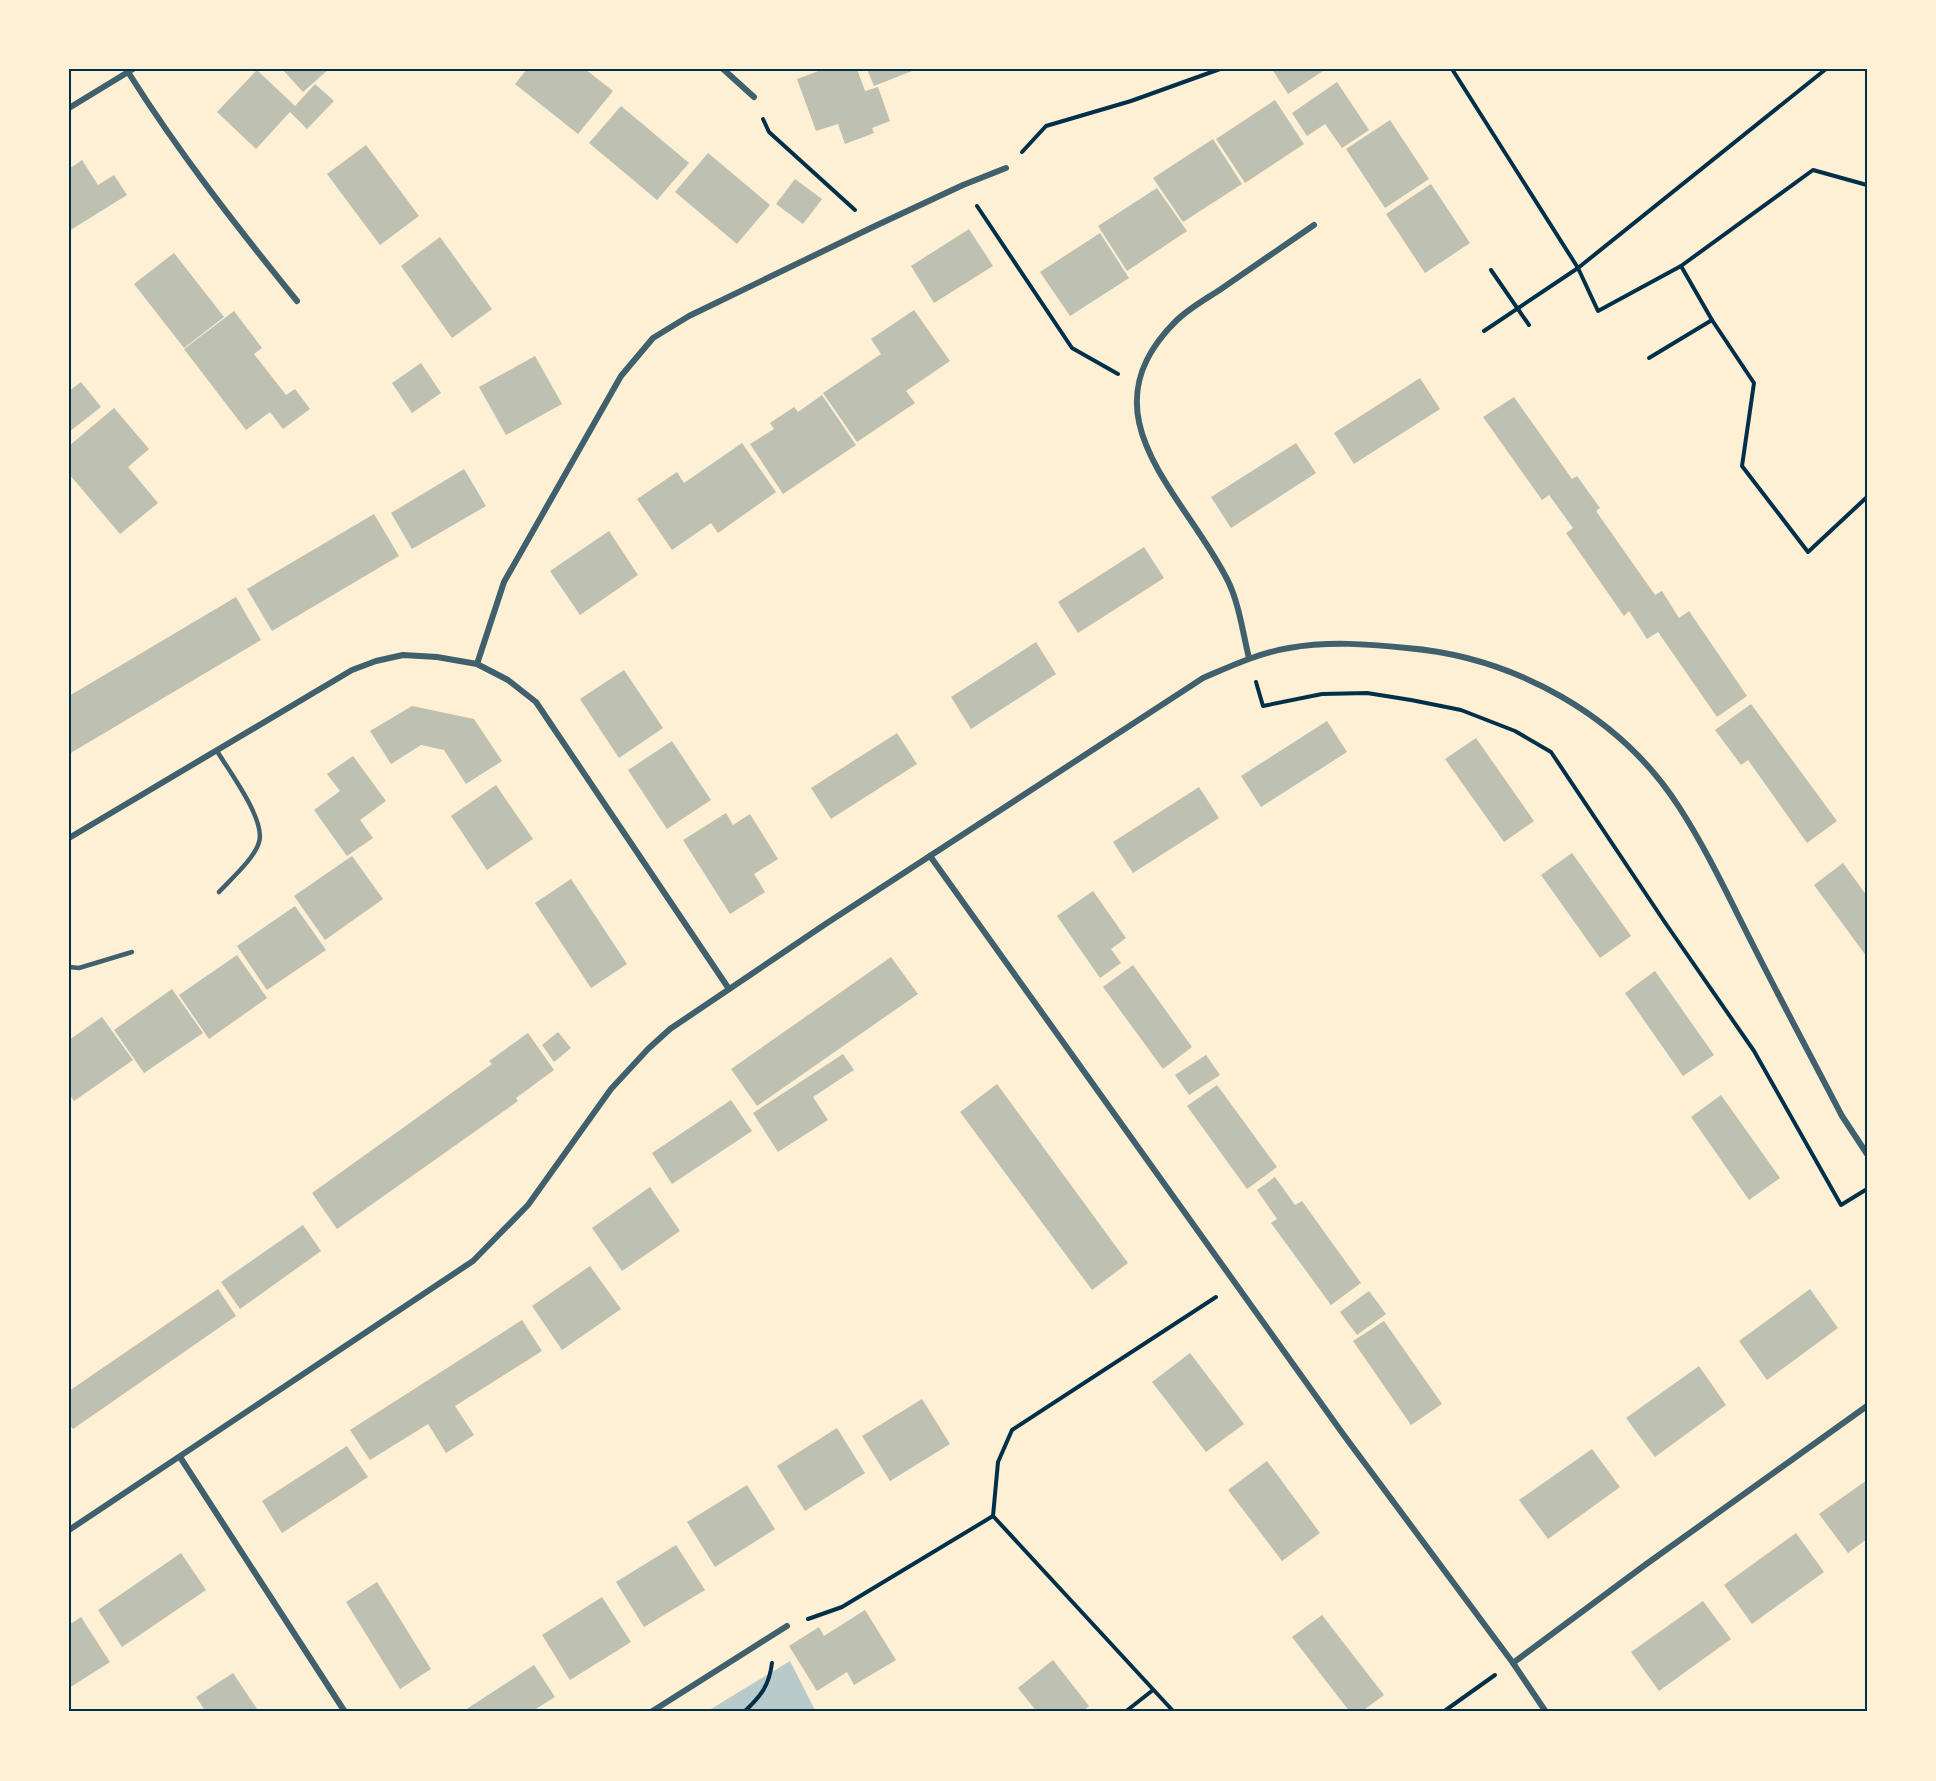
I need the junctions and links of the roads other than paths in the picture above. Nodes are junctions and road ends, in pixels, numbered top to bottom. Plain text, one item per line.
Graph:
1 (723, 69) edge
2 (131, 70) edge
3 (754, 97) road end
4 (69, 108) edge
5 (1006, 168) road end
6 (1314, 225) dead end
7 (297, 301) dead end
8 (1249, 658) junction
9 (477, 664) junction
10 (217, 751) junction
11 (69, 838) edge
12 (930, 856) junction
13 (219, 892) dead end
14 (132, 952) dead end
15 (69, 967) edge
16 (729, 989) junction
17 (1867, 1154) edge
18 (1867, 1406) edge
19 (180, 1457) junction
20 (69, 1530) edge
21 (787, 1626) road end
22 (1513, 1663) junction
23 (345, 1712) edge
24 (651, 1712) edge
25 (1546, 1712) edge

1 - 3 street
2 - 4 street
2 - 7 street
5 - 9 street
6 - 8 street
8 - 12 street
8 - 17 street
9 - 10 street
9 - 16 street
10 - 11 street
10 - 13 lane
12 - 16 street
12 - 22 street
14 - 15 lane
16 - 19 street
18 - 22 street
19 - 20 street
19 - 23 street
21 - 24 street
22 - 25 street

